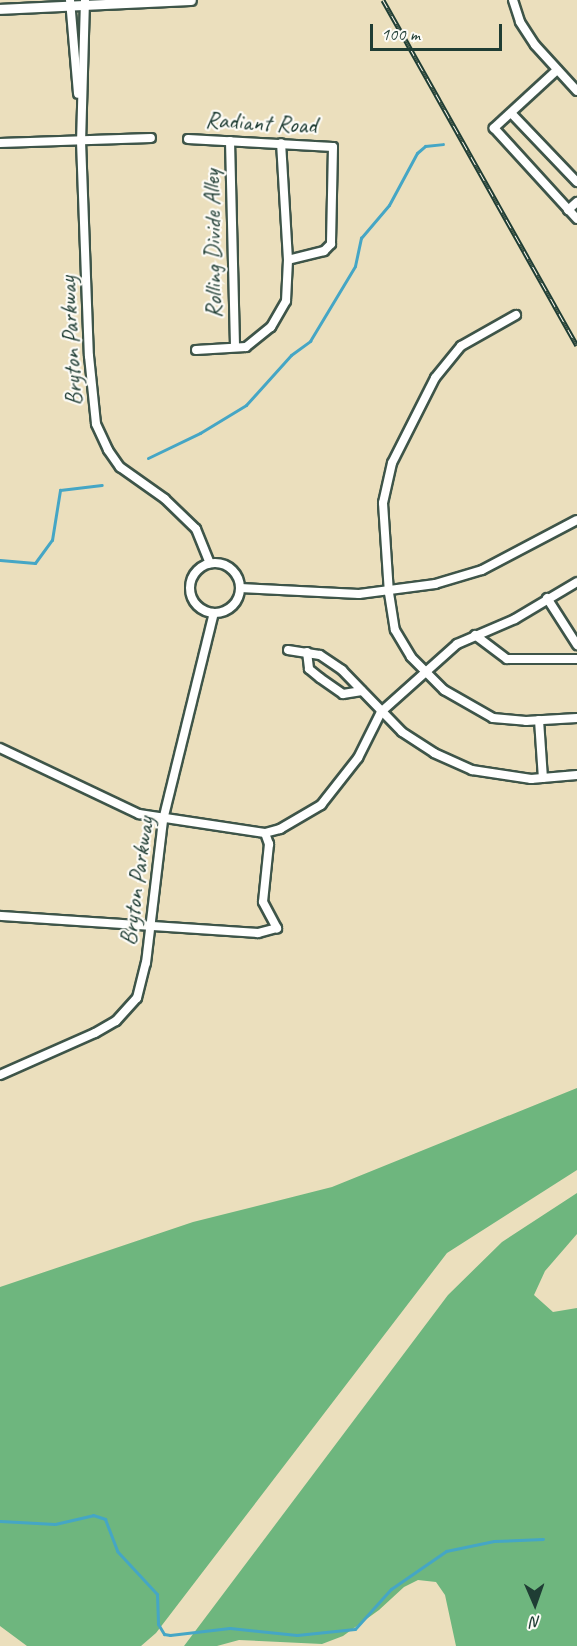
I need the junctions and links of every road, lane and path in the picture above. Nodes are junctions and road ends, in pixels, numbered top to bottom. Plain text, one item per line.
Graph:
1 (191, 0) edge
2 (513, 0) edge
3 (70, 3) edge
4 (85, 3) edge
5 (0, 9) edge
6 (557, 70) junction
7 (577, 91) edge
8 (80, 107) junction
9 (512, 114) junction
10 (150, 138) dead end
11 (188, 139) dead end
12 (81, 141) junction
13 (230, 141) junction
14 (281, 142) junction
15 (0, 143) edge
16 (577, 182) edge
17 (577, 202) edge
18 (568, 210) junction
19 (577, 219) edge
20 (288, 260) junction
21 (516, 315) dead end
22 (235, 347) junction
23 (196, 350) dead end
24 (577, 520) edge
25 (210, 563) junction
26 (577, 582) edge
27 (240, 588) junction
28 (389, 593) junction
29 (547, 598) junction
30 (214, 613) junction
31 (475, 635) junction
32 (577, 645) edge
33 (288, 650) dead end
34 (307, 652) junction
35 (577, 659) edge
36 (425, 672) junction
37 (362, 691) junction
38 (381, 712) junction
39 (577, 718) edge
40 (539, 720) junction
41 (0, 748) edge
42 (577, 775) edge
43 (543, 778) junction
44 (164, 820) junction
45 (265, 833) junction
46 (0, 916) edge
47 (149, 927) junction
48 (0, 1075) edge

1 - 4 street
2 - 6 street
3 - 4 street
3 - 5 street
3 - 8 street, Bryton Parkway
4 - 8 street, Bryton Parkway
6 - 7 street
6 - 9 street
8 - 12 street, Bryton Parkway
9 - 16 street
9 - 18 street
10 - 12 street
11 - 13 street, Radiant Road
12 - 15 street
12 - 25 street, Bryton Parkway
13 - 14 street, Radiant Road
13 - 22 street, Rolling Divide Alley
14 - 20 street
14 - 20 street, Radiant Road
17 - 18 street
18 - 19 street
20 - 22 street
21 - 28 street
22 - 23 street
24 - 28 street
25 - 27 street
25 - 30 street
26 - 29 street
27 - 28 street
27 - 30 street
28 - 36 street
29 - 31 street
29 - 32 street
30 - 44 street, Bryton Parkway
31 - 35 street
31 - 36 street
33 - 34 street
34 - 37 street
34 - 37 street
36 - 38 street
36 - 40 street
37 - 38 street
38 - 43 street
38 - 45 street
39 - 40 street
40 - 43 street
41 - 44 street
42 - 43 street
44 - 45 street
44 - 47 street, Bryton Parkway
45 - 47 street
46 - 47 street
47 - 48 street, Bryton Parkway

